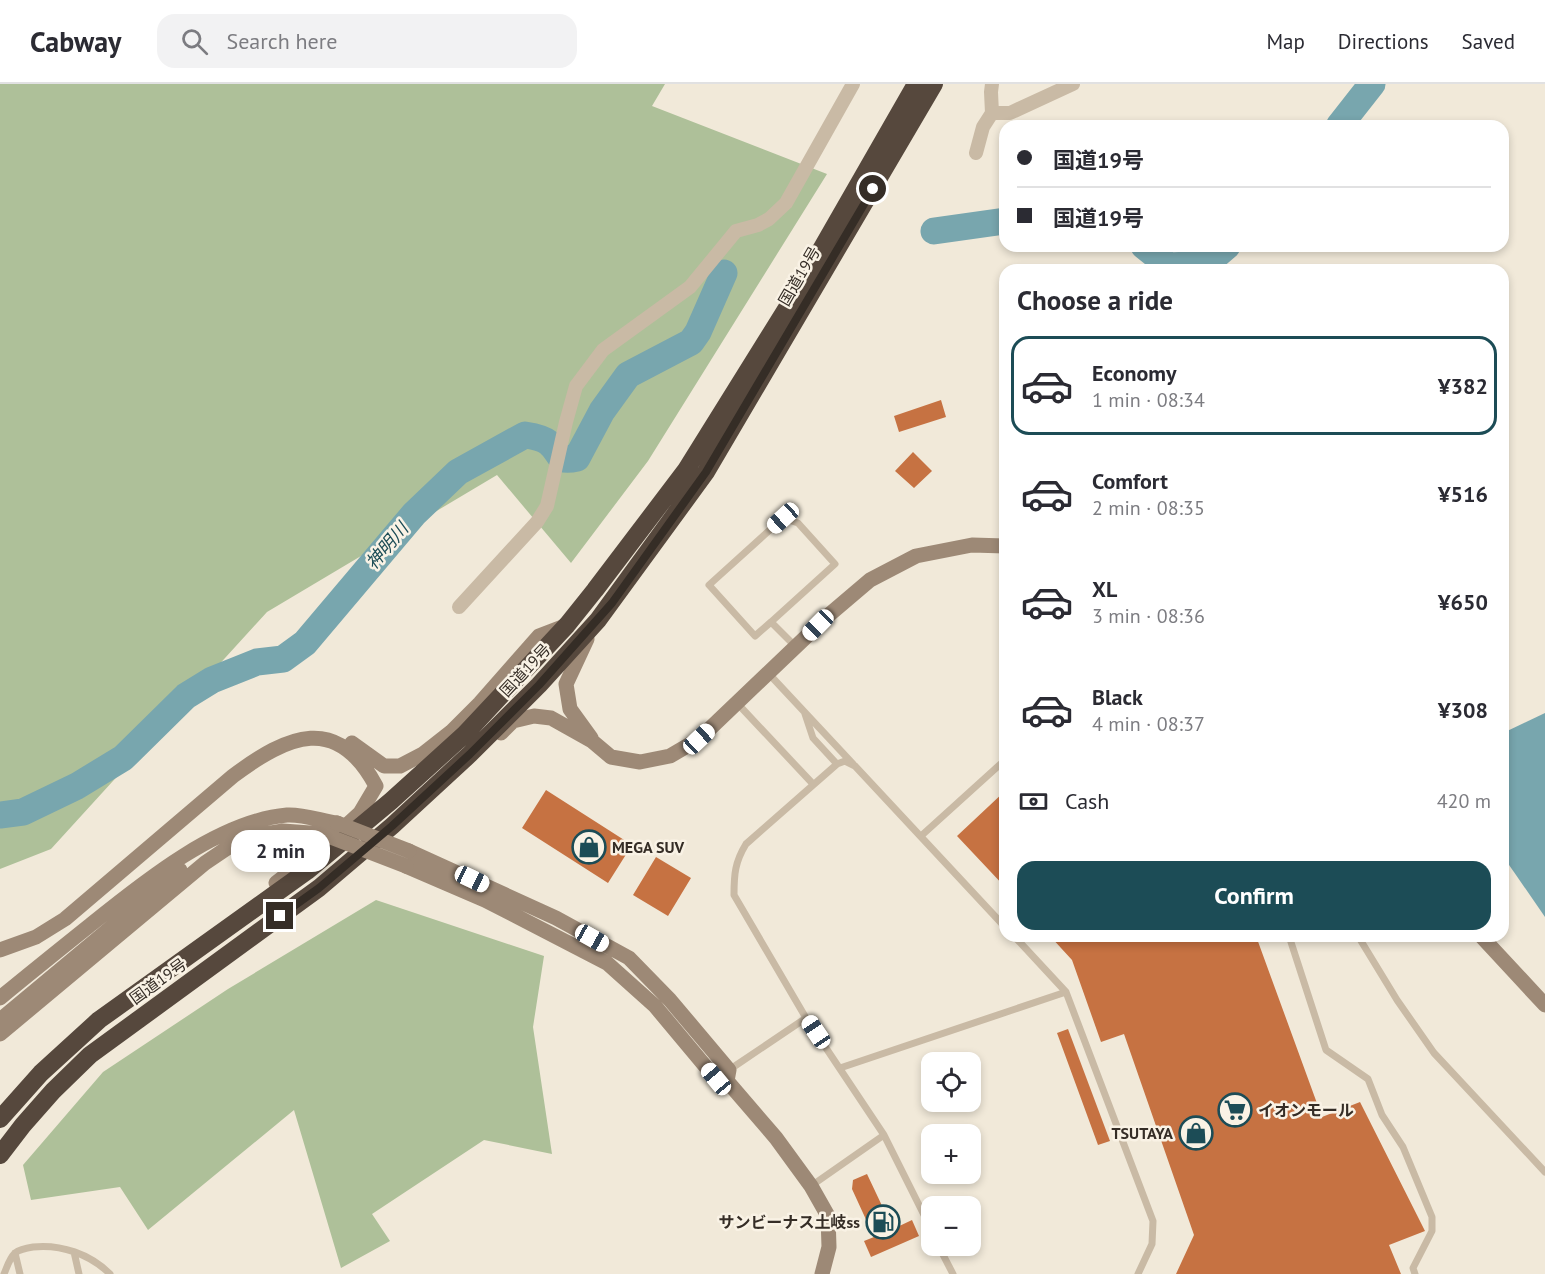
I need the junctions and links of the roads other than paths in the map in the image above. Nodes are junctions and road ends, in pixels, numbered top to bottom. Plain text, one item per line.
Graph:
1 (853, 84) edge
2 (916, 84) edge
3 (934, 84) edge
4 (992, 84) edge
5 (1073, 84) edge
6 (992, 113) junction
7 (976, 153) dead end
8 (999, 546) edge
9 (459, 607) dead end
10 (598, 620) junction
11 (771, 621) junction
12 (567, 625) junction
13 (796, 648) junction
14 (769, 674) junction
15 (737, 703) junction
16 (804, 711) junction
17 (592, 741) junction
18 (837, 764) junction
19 (999, 765) edge
20 (855, 766) junction
21 (813, 784) junction
22 (392, 826) junction
23 (224, 834) junction
24 (921, 836) junction
25 (408, 858) junction
26 (999, 920) edge
27 (0, 942) edge
28 (1020, 942) edge
29 (1291, 942) edge
30 (1362, 942) edge
31 (1487, 942) edge
32 (0, 950) edge
33 (154, 982) junction
34 (1066, 992) junction
35 (0, 998) edge
36 (1545, 1005) edge
37 (806, 1018) junction
38 (0, 1020) edge
39 (0, 1034) edge
40 (840, 1068) junction
41 (728, 1076) junction
42 (0, 1119) edge
43 (884, 1135) junction
44 (0, 1155) edge
45 (1545, 1172) edge
46 (811, 1186) junction
47 (921, 1209) edge
48 (74, 1252) junction
49 (15, 1253) junction
50 (944, 1256) edge
51 (4, 1274) edge
52 (20, 1274) edge
53 (79, 1274) edge
54 (110, 1274) edge
55 (822, 1274) edge
56 (953, 1274) edge
57 (1138, 1274) edge
58 (1415, 1274) edge

1 - 9 street
2 - 12 highway, 国道19号
3 - 10 highway, 国道19号
4 - 6 street
5 - 6 street
6 - 7 street
8 - 13 street
10 - 17 street
10 - 22 highway, 国道19号
11 - 11 lane
11 - 13 lane
12 - 27 street
12 - 33 highway, 国道19号
13 - 14 street
14 - 15 street
14 - 16 lane
15 - 17 street
15 - 21 lane
16 - 18 lane
16 - 20 lane
17 - 22 street
18 - 20 lane
18 - 21 lane
19 - 24 lane
20 - 24 lane
21 - 37 lane
22 - 44 highway, 国道19号
23 - 25 street, bridge
23 - 35 street
23 - 38 street
24 - 26 lane
25 - 39 street, bridge
25 - 41 street
28 - 34 lane
29 - 58 lane
30 - 45 lane
31 - 36 street
32 - 33 street
33 - 42 highway, 国道19号
34 - 40 lane
34 - 57 lane
37 - 40 lane
37 - 41 lane
40 - 43 lane
41 - 46 street
43 - 46 lane
43 - 47 lane
46 - 55 street
48 - 49 lane
48 - 53 lane
48 - 54 lane
49 - 51 lane
49 - 52 lane
50 - 56 lane

